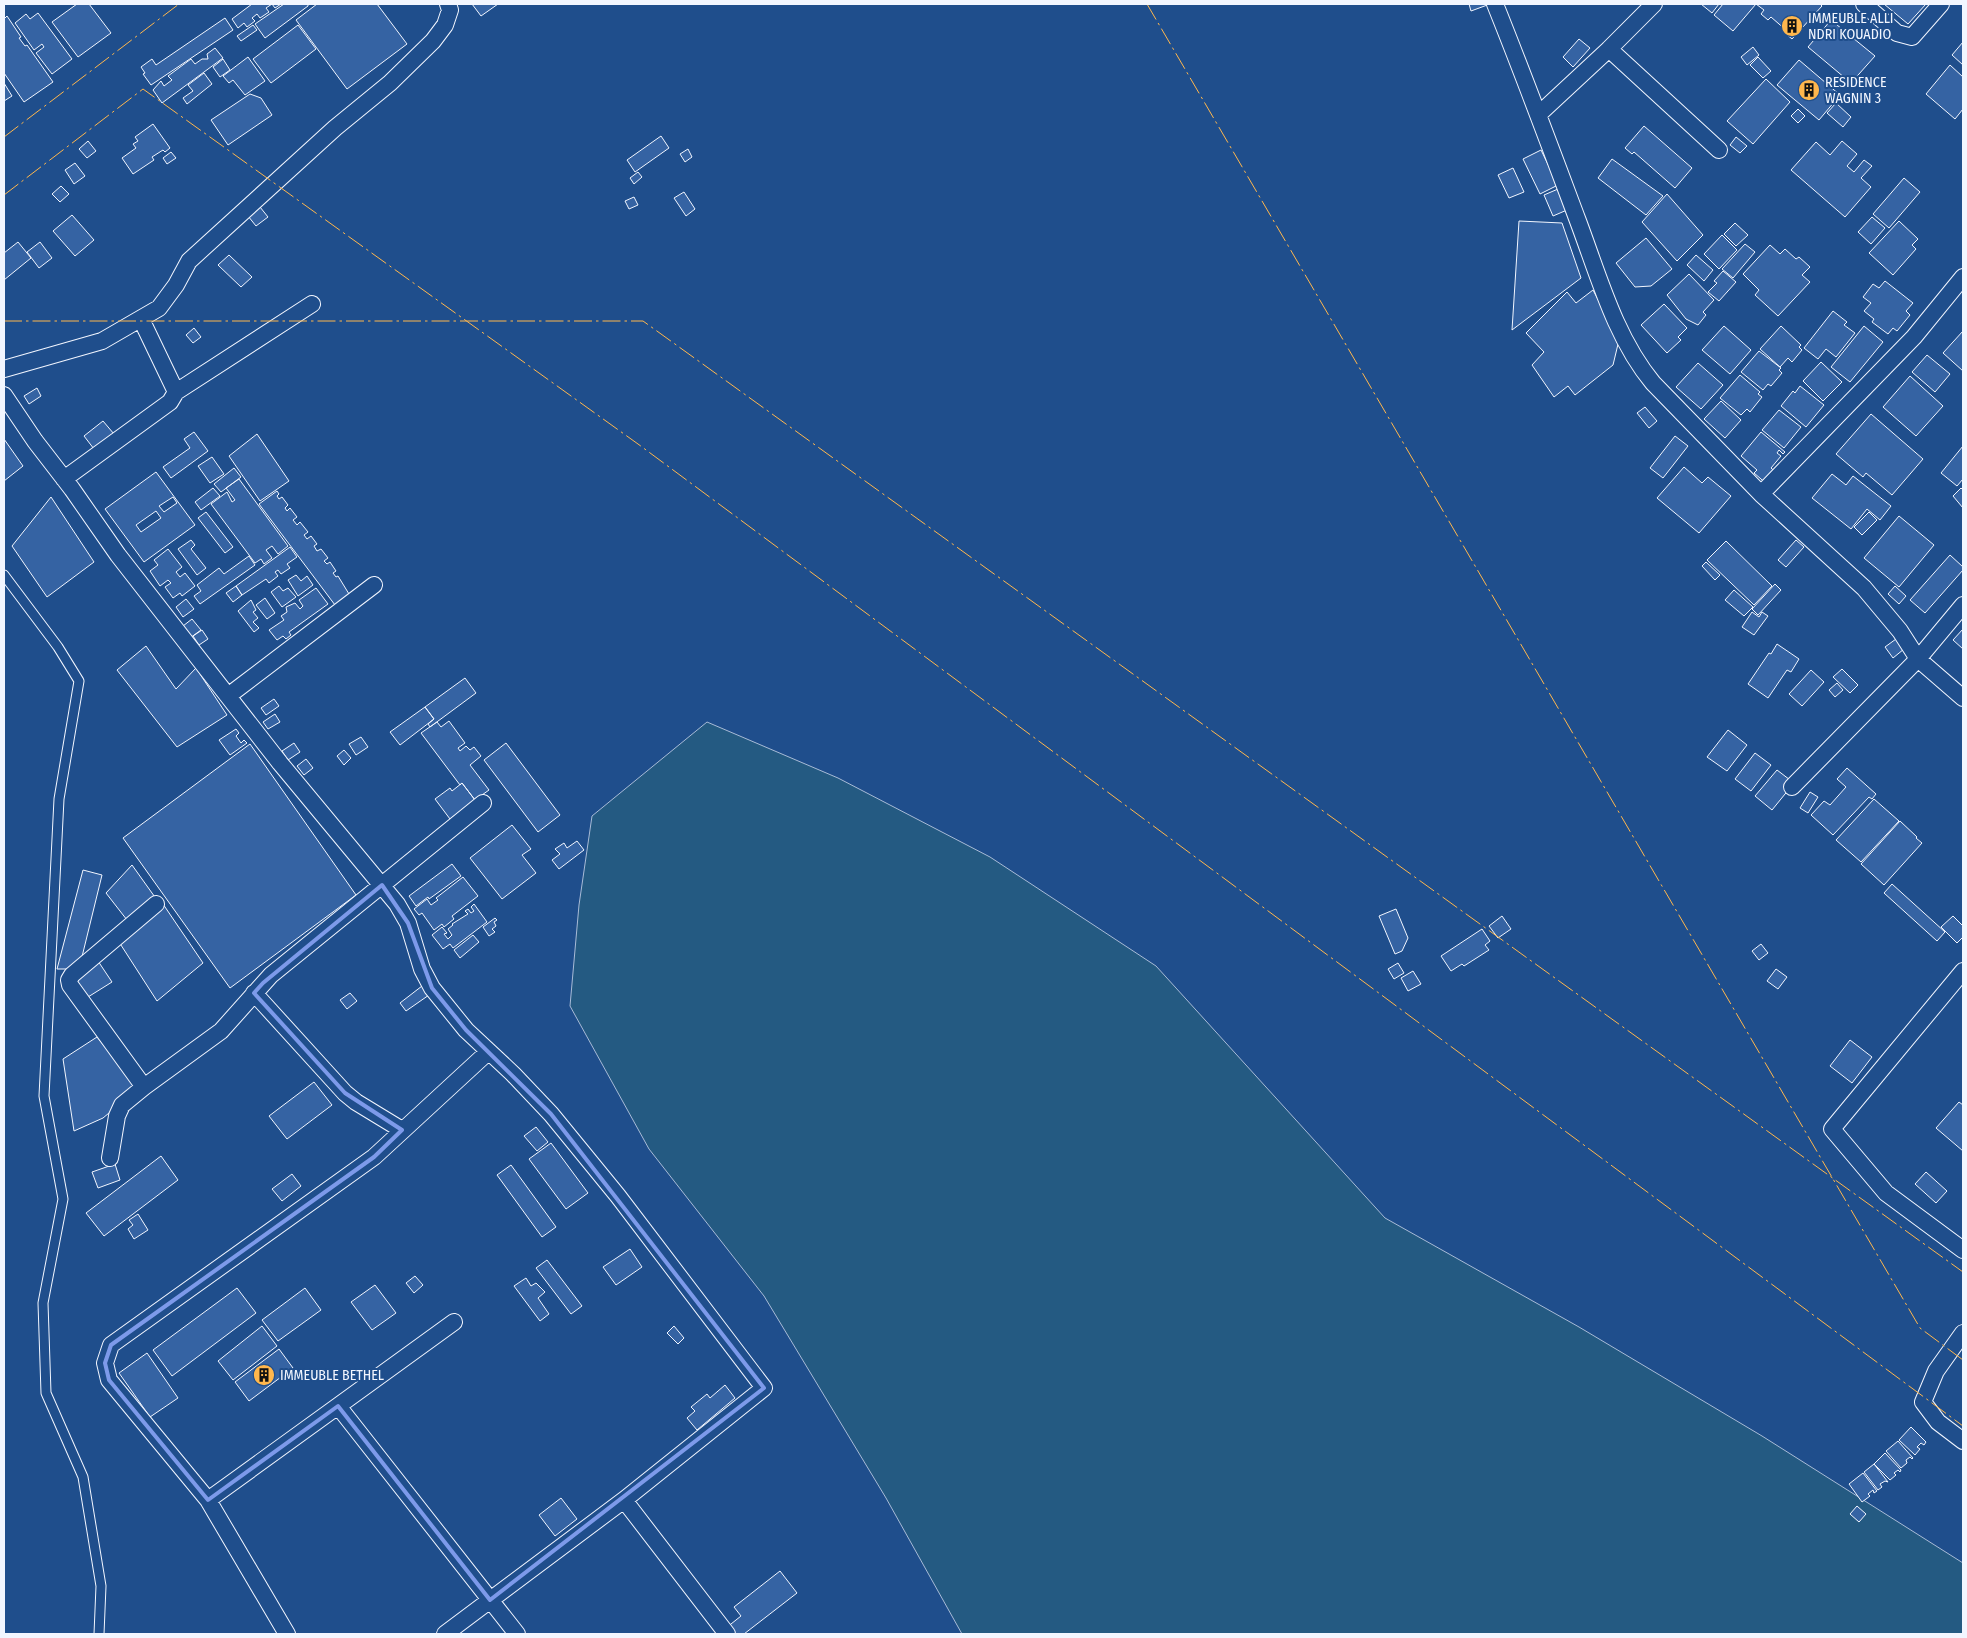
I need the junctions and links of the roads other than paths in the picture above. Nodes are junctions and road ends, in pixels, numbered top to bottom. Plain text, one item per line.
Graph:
1 (448, 4) edge
2 (1495, 4) edge
3 (1654, 4) edge
4 (1864, 4) edge
5 (1941, 4) edge
6 (1608, 49) junction
7 (1539, 114) junction
8 (1719, 150) dead end
9 (1963, 277) edge
10 (312, 304) dead end
11 (141, 319) junction
12 (4, 369) edge
13 (176, 392) junction
14 (4, 394) edge
15 (64, 479) junction
16 (1762, 494) junction
17 (4, 575) edge
18 (374, 585) dead end
19 (1963, 605) edge
20 (1918, 659) junction
21 (228, 696) junction
22 (1963, 698) edge
23 (1792, 787) dead end
24 (483, 803) dead end
25 (382, 885) junction
26 (156, 904) dead end
27 (1963, 971) edge
28 (254, 992) junction
29 (488, 1052) junction
30 (144, 1087) junction
31 (402, 1130) junction
32 (110, 1158) dead end
33 (1963, 1250) edge
34 (454, 1322) dead end
35 (1963, 1333) edge
36 (338, 1406) junction
37 (1963, 1441) edge
38 (208, 1500) junction
39 (624, 1500) junction
40 (490, 1600) junction
41 (100, 1634) edge
42 (287, 1634) edge
43 (445, 1634) edge
44 (517, 1634) edge
45 (727, 1634) edge

1 - 11 street
2 - 7 street
3 - 6 street
4 - 5 street
6 - 7 street
6 - 8 street
7 - 16 street
9 - 16 street
10 - 13 street
11 - 12 street
11 - 13 street
13 - 15 street
14 - 15 street
15 - 21 street
16 - 20 street
17 - 41 lane
18 - 21 street
19 - 20 street
20 - 22 street
20 - 23 street
21 - 25 street
24 - 25 street
25 - 28 street
25 - 29 street
26 - 30 street
27 - 33 street
28 - 30 street
28 - 31 street
29 - 31 street
29 - 39 street
30 - 32 street
31 - 38 street
34 - 36 street
35 - 37 street
36 - 38 street
36 - 40 street
38 - 42 street
39 - 40 street
39 - 45 street
40 - 43 street
40 - 44 street

